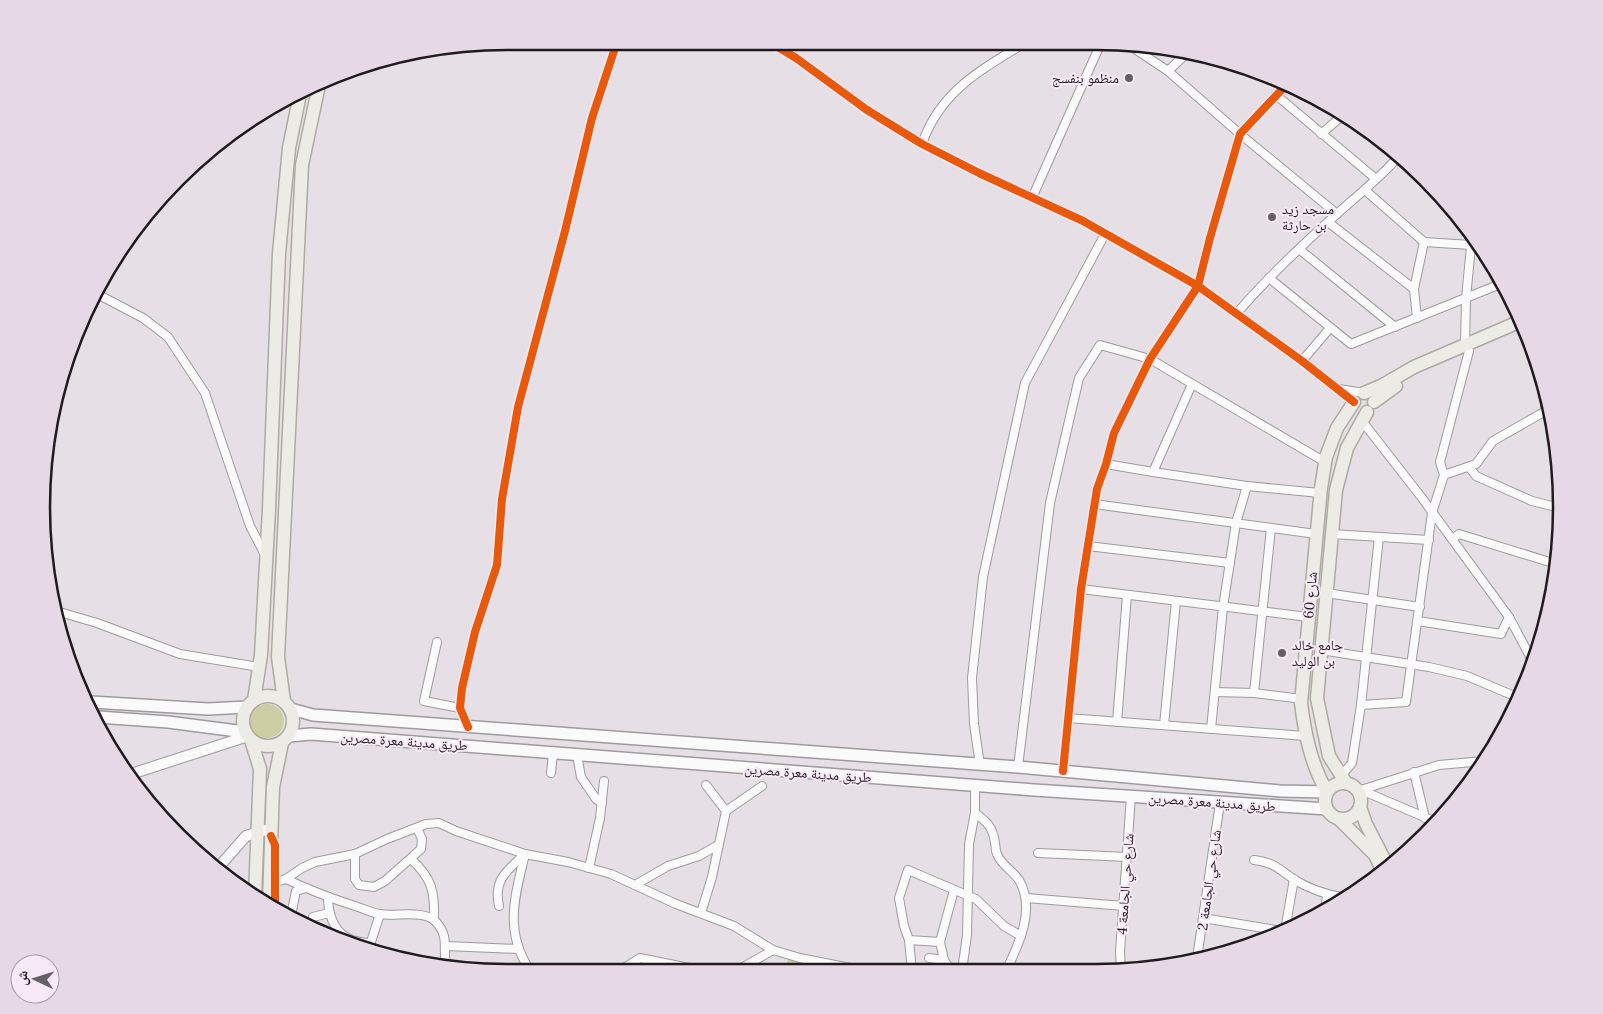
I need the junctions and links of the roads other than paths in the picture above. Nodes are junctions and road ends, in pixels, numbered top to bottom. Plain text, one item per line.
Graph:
1 (614, 50) edge
2 (783, 50) edge
3 (1013, 50) edge
4 (1098, 50) edge
5 (1141, 52) edge
6 (1181, 58) edge
7 (1168, 71) junction
8 (1281, 90) edge
9 (318, 91) edge
10 (1276, 95) junction
11 (299, 100) edge
12 (1338, 119) edge
13 (1240, 134) junction
14 (1321, 134) junction
15 (922, 144) junction
16 (1394, 161) edge
17 (1376, 179) junction
18 (1365, 190) junction
19 (1032, 198) junction
20 (1337, 214) junction
21 (1328, 222) junction
22 (1105, 234) junction
23 (1424, 242) junction
24 (1471, 245) joint
25 (1299, 249) junction
26 (1269, 278) junction
27 (1198, 286) junction
28 (1496, 286) edge
29 (1414, 289) junction
30 (102, 296) edge
31 (1466, 298) junction
32 (1237, 313) junction
33 (1417, 318) junction
34 (1514, 324) edge
35 (1395, 327) junction
36 (1330, 328) junction
37 (1517, 329) edge
38 (1467, 347) junction
39 (1150, 359) junction
40 (1302, 361) junction
41 (1192, 384) junction
42 (1338, 389) junction
43 (1364, 393) junction
44 (1354, 402) junction
45 (1368, 411) junction
46 (1543, 412) edge
47 (1325, 462) junction
48 (1106, 464) junction
49 (1469, 467) junction
50 (1153, 472) junction
51 (1444, 476) junction
52 (1247, 486) junction
53 (1320, 493) junction
54 (1094, 504) junction
55 (1553, 506) edge
56 (1432, 513) junction
57 (1236, 523) junction
58 (1272, 528) junction
59 (1316, 534) junction
60 (1332, 534) junction
61 (1380, 537) junction
62 (1452, 539) junction
63 (1429, 540) junction
64 (1088, 546) junction
65 (267, 557) junction
66 (1550, 562) edge
67 (1230, 563) junction
68 (1081, 589) junction
69 (1326, 593) junction
70 (1127, 595) junction
71 (1176, 601) junction
72 (1372, 601) junction
73 (1223, 607) junction
74 (1420, 607) junction
75 (1262, 612) junction
76 (63, 614) edge
77 (1308, 617) junction
78 (1509, 617) junction
79 (1418, 621) junction
80 (437, 642) dead end
81 (1321, 650) junction
82 (1529, 654) edge
83 (1366, 658) junction
84 (1411, 665) junction
85 (260, 667) junction
86 (1214, 692) junction
87 (1254, 693) junction
88 (1512, 695) edge
89 (1302, 698) junction
90 (94, 702) edge
91 (251, 704) junction
92 (287, 705) junction
93 (1361, 705) junction
94 (460, 708) junction
95 (102, 718) edge
96 (1068, 718) junction
97 (1117, 722) junction
98 (1164, 726) junction
99 (468, 727) junction
100 (1211, 729) junction
101 (248, 736) junction
102 (1305, 736) junction
103 (286, 740) junction
104 (553, 753) junction
105 (577, 754) junction
106 (1329, 756) junction
107 (1313, 762) junction
108 (1475, 762) edge
109 (980, 765) junction
110 (1018, 767) junction
111 (1063, 771) junction
112 (1414, 772) junction
113 (135, 773) edge
114 (551, 773) dead end
115 (604, 781) dead end
116 (1350, 784) junction
117 (706, 785) dead end
118 (762, 786) dead end
119 (977, 786) junction
120 (1327, 792) junction
121 (1132, 796) junction
122 (1220, 802) junction
123 (602, 803) junction
124 (1360, 807) junction
125 (1327, 809) junction
126 (726, 811) junction
127 (974, 813) junction
128 (1425, 818) junction
129 (1340, 819) junction
130 (1429, 819) edge
131 (417, 828) junction
132 (264, 831) junction
133 (718, 845) junction
134 (1038, 853) dead end
135 (355, 854) junction
136 (525, 854) junction
137 (1128, 857) junction
138 (411, 859) junction
139 (1254, 860) dead end
140 (1385, 861) edge
141 (222, 864) edge
142 (1380, 865) edge
143 (589, 868) junction
144 (286, 879) junction
145 (1294, 879) junction
146 (270, 884) junction
147 (636, 885) junction
148 (306, 888) junction
149 (256, 889) edge
150 (954, 890) junction
151 (1327, 895) junction
152 (968, 896) junction
153 (1335, 896) edge
154 (269, 897) edge
155 (328, 897) junction
156 (1026, 898) junction
157 (1326, 902) edge
158 (499, 906) dead end
159 (1124, 906) junction
160 (292, 910) edge
161 (329, 913) junction
162 (701, 913) junction
163 (380, 914) junction
164 (314, 917) dead end
165 (1203, 918) junction
166 (434, 920) junction
167 (1285, 923) edge
168 (1271, 929) edge
169 (342, 933) edge
170 (1021, 936) junction
171 (909, 940) junction
172 (940, 942) junction
173 (371, 943) edge
174 (446, 946) junction
175 (519, 949) junction
176 (773, 950) junction
177 (1198, 952) edge
178 (929, 958) dead end
179 (445, 960) edge
180 (964, 962) joint
181 (1121, 963) edge
182 (526, 964) edge
183 (630, 964) edge
184 (670, 964) edge
185 (748, 964) edge
186 (830, 964) edge
187 (911, 964) edge
188 (943, 964) edge
189 (947, 964) edge
190 (956, 964) edge
191 (1009, 964) edge

1 - 94 street
2 - 15 street
3 - 15 street
4 - 19 street
5 - 7 street
6 - 7 street
7 - 13 street
8 - 10 street
9 - 92 main road
10 - 13 street
10 - 14 street
11 - 65 main road
12 - 14 street
13 - 20 street
13 - 27 street
14 - 17 street
15 - 19 street
16 - 17 street
17 - 18 street
18 - 20 street
18 - 23 street
19 - 22 street
20 - 21 street
21 - 25 street
21 - 29 street
22 - 27 street
22 - 109 street
23 - 24 street
23 - 29 street
24 - 31 street
25 - 26 street
25 - 35 street
26 - 32 street
26 - 36 street
27 - 32 street
27 - 39 street
28 - 31 street
29 - 33 street
30 - 65 street
31 - 33 street
31 - 38 street
32 - 40 street
33 - 35 street
34 - 38 main road, شارع 60
35 - 36 street
36 - 40 street
37 - 38 main road, شارع 60
38 - 43 main road, شارع 60
38 - 45 main road, شارع 60
38 - 51 street
39 - 41 street
39 - 48 street
39 - 110 street
40 - 42 street
41 - 47 street
41 - 50 street
42 - 43 street
42 - 44 street
43 - 44 main road
43 - 45 main road
44 - 45 main road
44 - 47 main road, شارع 60
45 - 56 street
45 - 60 main road, شارع 60
46 - 49 street
47 - 53 main road, شارع 60
48 - 50 street
48 - 54 street
49 - 51 street
49 - 55 street
50 - 52 street
51 - 56 street
52 - 53 street
52 - 57 street
53 - 59 main road, شارع 60
54 - 57 street
54 - 64 street
56 - 62 street
56 - 63 street
57 - 58 street
57 - 67 street
58 - 59 street
58 - 75 street
59 - 77 main road, شارع 60
60 - 61 street
60 - 69 main road, شارع 60
61 - 63 street
61 - 72 street
62 - 66 street
62 - 78 street
63 - 74 street
64 - 67 street
64 - 68 street
65 - 85 main road
67 - 73 street
68 - 70 street
68 - 96 street
69 - 72 street
69 - 81 main road, شارع 60
70 - 71 street
70 - 97 street
71 - 73 street
71 - 98 street
72 - 74 street
72 - 83 street
73 - 75 street
73 - 86 street
74 - 79 street
75 - 77 street
75 - 87 street
76 - 85 street
77 - 89 main road, شارع 60
78 - 79 street
78 - 82 street
79 - 84 street
80 - 94 street
81 - 83 street
81 - 106 main road, شارع 60
83 - 84 street
83 - 93 street
84 - 88 street
84 - 93 street
85 - 91 main road
86 - 87 street
86 - 100 street
87 - 89 street
89 - 102 main road, شارع 60
90 - 91 main road
91 - 92 main road
91 - 101 main road
92 - 99 main road, طريق مدينة معرة مصرين
92 - 103 main road
93 - 116 street
94 - 99 street
95 - 101 main road
96 - 97 street
96 - 111 street
97 - 98 street
98 - 100 street
99 - 109 main road, طريق مدينة معرة مصرين
100 - 102 street
101 - 103 main road
101 - 113 street
101 - 132 main road
102 - 107 main road, شارع 60
103 - 104 main road, طريق مدينة معرة مصرين
103 - 132 main road
104 - 105 main road, طريق مدينة معرة مصرين
104 - 114 street
105 - 119 main road, طريق مدينة معرة مصرين
105 - 123 street
106 - 107 main road
106 - 116 main road, شارع 60
107 - 120 main road, شارع 60
108 - 112 street
109 - 110 main road, طريق مدينة معرة مصرين
109 - 119 main road
110 - 111 main road, طريق مدينة معرة مصرين
111 - 120 main road, طريق مدينة معرة مصرين
112 - 116 street
112 - 128 street
115 - 123 street
116 - 120 main road
116 - 124 main road
116 - 128 street
117 - 126 street
118 - 126 street
119 - 121 main road, طريق مدينة معرة مصرين
119 - 127 street
120 - 125 main road
121 - 122 main road, طريق مدينة معرة مصرين
121 - 137 street, شارع حي الجامعة 4
122 - 125 main road, طريق مدينة معرة مصرين
122 - 165 street, شارع حي الجامعة 2
123 - 143 street
124 - 129 main road
124 - 140 main road
125 - 129 main road
126 - 133 street
127 - 152 street
127 - 156 street
128 - 130 street
129 - 142 main road
131 - 135 street
131 - 136 street
131 - 138 street
132 - 141 street
132 - 146 main road
132 - 149 main road
133 - 147 street
133 - 162 street
134 - 137 street
135 - 138 street
135 - 144 street
136 - 143 street
136 - 158 street
136 - 175 street
137 - 159 street, شارع حي الجامعة 4
138 - 166 street
139 - 145 street
143 - 147 street
144 - 146 street
144 - 148 street
145 - 151 street
145 - 167 street
146 - 154 main road
147 - 162 street
148 - 155 street
148 - 160 street
150 - 152 street
150 - 171 street
150 - 172 street
151 - 153 street
151 - 157 street
152 - 170 street
152 - 180 street
155 - 161 street
155 - 163 street
156 - 159 street
156 - 170 street
159 - 181 street, شارع حي الجامعة 4
161 - 164 street
161 - 169 street
162 - 176 street
163 - 166 street
163 - 173 street
165 - 168 street
165 - 177 street, شارع حي الجامعة 2
166 - 174 street
170 - 191 street
171 - 172 street
171 - 187 street
172 - 189 street
174 - 175 street
174 - 179 street
175 - 182 street
176 - 185 street
176 - 186 street
178 - 188 street
180 - 190 street
183 - 184 street

